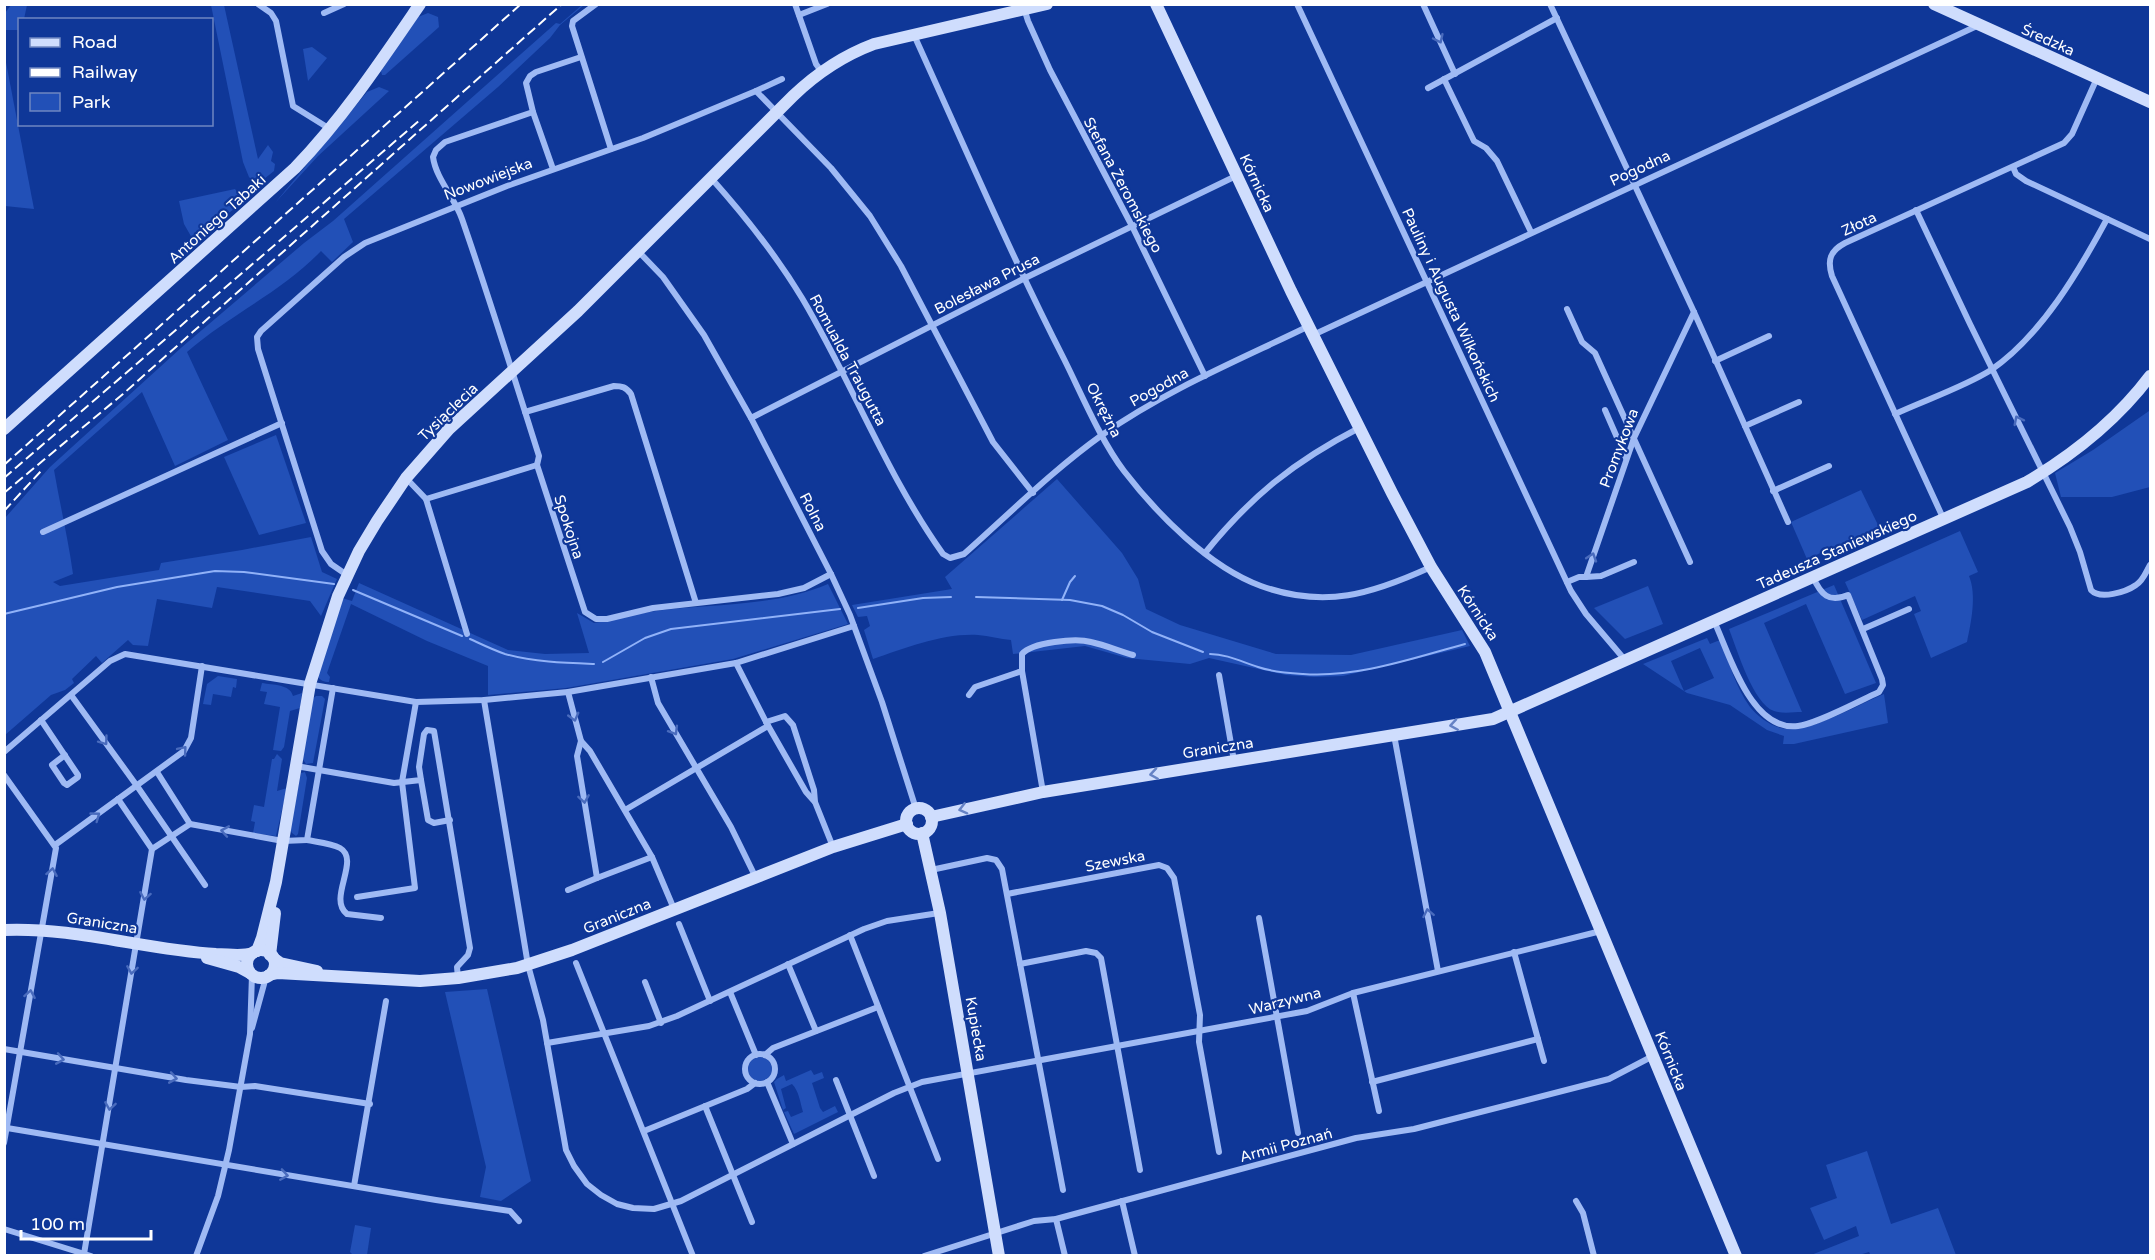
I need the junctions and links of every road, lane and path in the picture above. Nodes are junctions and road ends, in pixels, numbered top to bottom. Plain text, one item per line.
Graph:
1 (258, 4) edge
2 (344, 4) edge
3 (420, 4) edge
4 (596, 4) edge
5 (795, 4) edge
6 (827, 4) edge
7 (1047, 4) edge
8 (1156, 4) edge
9 (1297, 4) edge
10 (1423, 4) edge
11 (1550, 4) edge
12 (1934, 4) edge
13 (1024, 8) edge
14 (324, 13) dead end
15 (799, 15) junction
16 (1557, 18) junction
17 (1979, 25) junction
18 (913, 34) junction
19 (581, 57) junction
20 (821, 71) junction
21 (1455, 74) junction
22 (2097, 78) junction
23 (782, 80) dead end
24 (1444, 80) junction
25 (1428, 88) dead end
26 (756, 91) junction
27 (2151, 102) edge
28 (533, 112) junction
29 (776, 112) junction
30 (330, 129) junction
31 (611, 149) junction
32 (2013, 166) junction
33 (553, 169) junction
34 (1237, 176) junction
35 (711, 178) junction
36 (1634, 184) junction
37 (458, 206) junction
38 (1917, 210) junction
39 (2107, 219) junction
40 (1132, 226) junction
41 (1531, 232) junction
42 (2151, 239) edge
43 (639, 251) junction
44 (1023, 279) junction
45 (1426, 281) junction
46 (1567, 309) dead end
47 (1694, 312) junction
48 (932, 325) junction
49 (1311, 331) junction
50 (1769, 336) dead end
51 (1715, 361) junction
52 (1991, 369) junction
53 (512, 372) junction
54 (842, 372) junction
55 (1205, 376) junction
56 (2151, 376) edge
57 (1798, 402) dead end
58 (1605, 410) dead end
59 (525, 412) junction
60 (1895, 414) junction
61 (751, 418) junction
62 (282, 423) junction
63 (1745, 426) junction
64 (1359, 428) junction
65 (4, 429) edge
66 (1103, 435) junction
67 (1634, 438) junction
68 (1626, 458) junction
69 (537, 465) junction
70 (1829, 466) dead end
71 (2043, 472) junction
72 (406, 478) junction
73 (1773, 490) junction
74 (1033, 493) junction
75 (426, 499) junction
76 (1944, 519) junction
77 (1788, 522) dead end
78 (43, 532) dead end
79 (1205, 553) junction
80 (952, 558) joint
81 (1634, 562) dead end
82 (1690, 562) dead end
83 (2151, 565) edge
84 (1431, 567) junction
85 (831, 574) junction
86 (347, 575) junction
87 (1586, 577) junction
88 (1813, 577) junction
89 (1567, 582) junction
90 (696, 603) junction
91 (1909, 609) dead end
92 (1714, 620) junction
93 (854, 626) junction
94 (1863, 629) junction
95 (468, 634) dead end
96 (1133, 655) dead end
97 (1625, 660) junction
98 (736, 663) junction
99 (202, 666) junction
100 (1022, 671) junction
101 (1220, 675) dead end
102 (651, 678) junction
103 (309, 684) junction
104 (333, 688) junction
105 (568, 692) junction
106 (70, 695) junction
107 (969, 695) dead end
108 (484, 700) junction
109 (416, 702) junction
110 (1510, 711) junction
111 (41, 720) junction
112 (767, 724) junction
113 (1394, 735) junction
114 (581, 741) junction
115 (4, 752) edge
116 (65, 755) junction
117 (1234, 761) junction
118 (295, 766) junction
119 (697, 768) junction
120 (319, 770) junction
121 (157, 772) junction
122 (4, 775) edge
123 (421, 780) junction
124 (402, 782) junction
125 (137, 786) junction
126 (1043, 792) junction
127 (118, 799) junction
128 (815, 802) junction
129 (916, 809) junction
130 (625, 810) junction
131 (931, 817) junction
132 (450, 820) junction
133 (190, 824) junction
134 (907, 824) junction
135 (921, 833) junction
136 (171, 836) junction
137 (307, 840) junction
138 (283, 841) junction
139 (55, 845) junction
140 (833, 847) junction
141 (153, 849) junction
142 (652, 857) junction
143 (931, 870) junction
144 (755, 876) junction
145 (597, 878) junction
146 (276, 882) junction
147 (205, 885) dead end
148 (568, 890) dead end
149 (1007, 894) junction
150 (357, 897) dead end
151 (674, 909) junction
152 (940, 913) junction
153 (381, 918) dead end
154 (1259, 918) dead end
155 (679, 924) dead end
156 (4, 930) edge
157 (41, 930) junction
158 (1602, 931) junction
159 (850, 935) junction
160 (137, 943) junction
161 (255, 952) junction
162 (1514, 952) junction
163 (195, 953) junction
164 (271, 956) junction
165 (576, 963) dead end
166 (1020, 963) junction
167 (788, 964) junction
168 (528, 965) junction
169 (1438, 971) junction
170 (251, 974) junction
171 (327, 975) junction
172 (268, 976) junction
173 (458, 978) junction
174 (645, 982) dead end
175 (730, 992) junction
176 (1353, 993) junction
177 (386, 1001) dead end
178 (710, 1001) junction
179 (878, 1007) junction
180 (1277, 1017) junction
181 (661, 1023) junction
182 (816, 1031) junction
183 (1199, 1032) junction
184 (605, 1033) junction
185 (250, 1034) junction
186 (1538, 1039) junction
187 (548, 1043) junction
188 (1118, 1047) junction
189 (4, 1049) edge
190 (20, 1052) junction
191 (756, 1055) junction
192 (765, 1055) junction
193 (1653, 1056) junction
194 (1544, 1061) dead end
195 (1039, 1062) junction
196 (116, 1068) junction
197 (969, 1073) junction
198 (836, 1080) dead end
199 (768, 1082) junction
200 (1372, 1082) junction
201 (756, 1083) junction
202 (909, 1086) junction
203 (241, 1087) junction
204 (370, 1104) junction
205 (705, 1106) junction
206 (1379, 1111) dead end
207 (849, 1115) junction
208 (7, 1128) junction
209 (644, 1131) junction
210 (1299, 1133) dead end
211 (4, 1143) edge
212 (103, 1144) junction
213 (793, 1144) junction
214 (1219, 1152) dead end
215 (938, 1159) dead end
216 (226, 1166) junction
217 (1140, 1170) dead end
218 (733, 1175) junction
219 (874, 1176) dead end
220 (354, 1186) junction
221 (1063, 1190) dead end
222 (1122, 1201) junction
223 (1576, 1201) dead end
224 (674, 1204) junction
225 (1056, 1219) junction
226 (519, 1221) dead end
227 (752, 1222) dead end
228 (4, 1229) edge
229 (995, 1232) junction
230 (88, 1255) edge
231 (196, 1256) edge
232 (693, 1256) edge
233 (924, 1256) edge
234 (999, 1256) edge
235 (1065, 1256) edge
236 (1135, 1256) edge
237 (1594, 1256) edge
238 (1736, 1256) edge

1 - 30 street
2 - 14 street
3 - 30 street, Antoniego Tabaki
4 - 19 street
5 - 15 street
6 - 15 street
7 - 13 street
8 - 34 street, Kórnicka
9 - 45 street, Pauliny i Augusta Wilkońskich
10 -> 21 street
11 - 16 street
12 - 17 street, Średzka
13 - 18 street
13 - 40 street, Stefana Żeromskiego
15 - 20 street
16 - 21 street
16 - 36 street
17 - 22 street, Średzka
17 - 36 street, Pogodna
18 - 20 street
18 - 44 street, Okrężna
19 - 28 street
19 - 31 street
20 - 29 street, Tysiąclecia
21 - 24 street
22 - 27 street, Średzka
22 - 32 street, Złota
23 - 26 street, Nowowiejska
24 - 25 street
24 - 41 street
26 - 29 street
26 - 31 street, Nowowiejska
28 - 33 street
28 - 37 street, Spokojna
29 - 35 street, Tysiąclecia
29 - 48 street
30 - 65 street, Antoniego Tabaki
31 - 33 street, Nowowiejska
32 - 38 street, Złota
32 - 39 street
33 - 37 street, Nowowiejska
34 - 40 street, Bolesława Prusa
34 - 49 street, Kórnicka
35 - 43 street, Tysiąclecia
35 - 54 street, Romualda Traugutta
36 - 41 street, Pogodna
36 - 47 street
37 - 53 street, Spokojna
37 - 62 street, Nowowiejska
38 - 52 street
38 - 60 street, Złota
39 - 42 street
39 - 52 street
40 - 44 street, Bolesława Prusa
40 - 55 street, Stefana Żeromskiego
41 - 45 street, Pogodna
43 - 53 street, Tysiąclecia
43 - 61 street, Rolna
44 - 48 street, Bolesława Prusa
44 - 66 street, Okrężna
45 - 49 street, Pogodna
45 - 89 street, Pauliny i Augusta Wilkońskich
46 - 67 street
47 - 51 street
47 - 67 street, Promykowa
48 - 54 street, Bolesława Prusa
48 - 74 street
49 - 55 street, Pogodna
49 - 64 street, Kórnicka
50 - 51 street
51 - 63 street
52 - 60 street
71 -> 52 street
53 - 59 street, Spokojna
53 - 72 street, Tysiąclecia
54 - 61 street, Bolesława Prusa
54 - 80 street, Romualda Traugutta
55 - 66 street, Pogodna
56 - 71 street, Tadeusza Staniewskiego
57 - 63 street
58 - 68 street
59 - 69 street, Spokojna
59 - 90 street
60 - 76 street, Złota
61 - 85 street, Rolna
62 - 78 street
62 - 86 street
63 - 73 street
64 - 79 street
64 - 84 street, Kórnicka
66 - 74 street, Pogodna
66 - 79 street, Okrężna
67 - 68 street, Promykowa
67 - 82 street
87 -> 68 street, Promykowa
69 - 75 street
69 - 90 street, Spokojna
70 - 73 street
71 - 76 street, Tadeusza Staniewskiego
71 - 83 street
72 - 75 street
72 - 86 street, Tysiąclecia
73 - 77 street
74 - 80 street, Pogodna
75 - 95 street
76 - 88 street, Tadeusza Staniewskiego
79 - 84 street, Okrężna
81 - 87 street
84 - 110 street, Kórnicka
85 - 90 street, Spokojna
85 - 93 street, Rolna
86 - 103 street, Tysiąclecia
87 - 89 street
88 - 92 street, Tadeusza Staniewskiego
88 - 94 street
89 - 97 street, Pauliny i Augusta Wilkońskich
91 - 94 street
92 - 94 street
92 - 97 street, Tadeusza Staniewskiego
93 - 98 street
93 - 129 street, Rolna
96 - 100 street
97 - 110 street, Tadeusza Staniewskiego
98 - 102 street
98 - 112 street
99 - 103 street
99 - 106 street
121 -> 99 street
100 - 107 street
100 - 126 street
101 - 117 street
102 - 105 street
102 -> 119 street
103 - 104 street
103 - 118 street, Tysiąclecia
104 - 109 street
104 - 120 street
105 - 108 street
105 -> 114 street
106 - 111 street
106 -> 125 street
108 - 109 street
108 - 168 street, Warzywna
109 - 124 street
110 -> 113 street, Graniczna
110 - 158 street, Kórnicka
111 - 115 street
111 - 116 street
112 - 119 street
112 - 128 street
112 - 128 street
113 - 117 street, Graniczna
169 -> 113 street
114 - 130 street
114 -> 145 street
116 - 116 street
117 -> 126 street, Graniczna
118 - 120 street
118 - 138 street, Tysiąclecia
119 - 130 street
119 - 144 street
120 - 124 street
120 - 137 street
121 - 125 street
121 - 133 street
122 - 139 street
123 - 124 street
123 - 132 street
123 - 132 street
124 - 150 street
125 - 127 street
125 - 136 street
126 -> 131 street, Graniczna
139 -> 127 street
127 - 141 street
128 - 140 street
129 - 131 street
129 - 134 street
130 - 142 street
131 - 135 street
132 - 173 street
133 - 136 street
138 -> 133 street
134 - 135 street
134 - 140 street, Graniczna
135 - 143 street, Kupiecka
136 - 141 street
136 - 147 street
137 - 138 street
137 - 153 street
138 - 146 street, Tysiąclecia
157 -> 139 street
140 - 144 street, Graniczna
141 -> 160 street
142 - 145 street
142 - 151 street
143 - 149 street
143 - 152 street, Kupiecka
144 - 151 street, Graniczna
145 - 148 street
146 - 161 street, Tysiąclecia
146 - 164 street, Tysiąclecia
149 - 166 street
149 - 183 street, Szewska
151 - 168 street, Graniczna
152 - 159 street
152 - 197 street, Kupiecka
154 - 180 street
155 - 178 street
156 - 157 street, Graniczna
157 - 160 street, Graniczna
190 -> 157 street
158 - 162 street, Warzywna
158 - 193 street, Kórnicka
159 - 167 street
159 - 179 street
160 - 163 street, Graniczna
160 -> 196 street
161 - 163 street, Graniczna
161 - 164 street
161 - 170 street
162 - 169 street, Warzywna
162 - 186 street
163 - 170 street, Graniczna
164 - 171 street, Graniczna
164 - 172 street
165 - 184 street
166 - 188 street
166 - 195 street
167 - 175 street
167 - 182 street
168 - 173 street, Graniczna
168 - 187 street, Warzywna
169 - 176 street, Warzywna
170 - 172 street
170 - 185 street
171 - 172 street, Graniczna
171 - 173 street, Graniczna
172 - 185 street
174 - 181 street
175 - 178 street
175 - 191 street
176 - 180 street, Warzywna
176 - 200 street
177 - 204 street
178 - 181 street
179 - 182 street
179 - 202 street
180 - 183 street, Warzywna
180 - 210 street
181 - 184 street
182 - 192 street
183 - 188 street, Warzywna
183 - 214 street
184 - 187 street
184 - 209 street
185 - 203 street
186 - 194 street
186 - 200 street
187 - 224 street, Warzywna
188 - 195 street, Warzywna
188 - 217 street
189 - 190 street
190 -> 196 street
190 - 208 street
191 - 192 street
191 - 201 street
192 - 199 street
193 - 222 street, Armii Poznań
193 - 238 street, Kórnicka
195 - 197 street, Warzywna
195 - 221 street
196 -> 203 street
196 -> 212 street
197 - 202 street, Warzywna
197 - 229 street, Kupiecka
198 - 207 street
199 - 201 street
199 - 213 street
200 - 206 street
201 - 205 street
202 - 207 street, Warzywna
202 - 215 street
203 - 204 street
203 - 216 street
204 - 220 street
205 - 209 street
205 - 218 street
207 - 213 street, Warzywna
207 - 219 street
208 - 211 street
208 - 212 street
209 - 224 street
212 - 216 street
212 - 230 street
213 - 218 street, Warzywna
216 -> 220 street
216 - 231 street
218 - 224 street, Warzywna
218 - 227 street
220 - 226 street
222 - 225 street, Armii Poznań
222 - 236 street
223 - 237 street
224 - 232 street
225 - 229 street, Armii Poznań
225 - 235 street
228 - 230 street
229 - 233 street, Armii Poznań
229 - 234 street, Kupiecka

